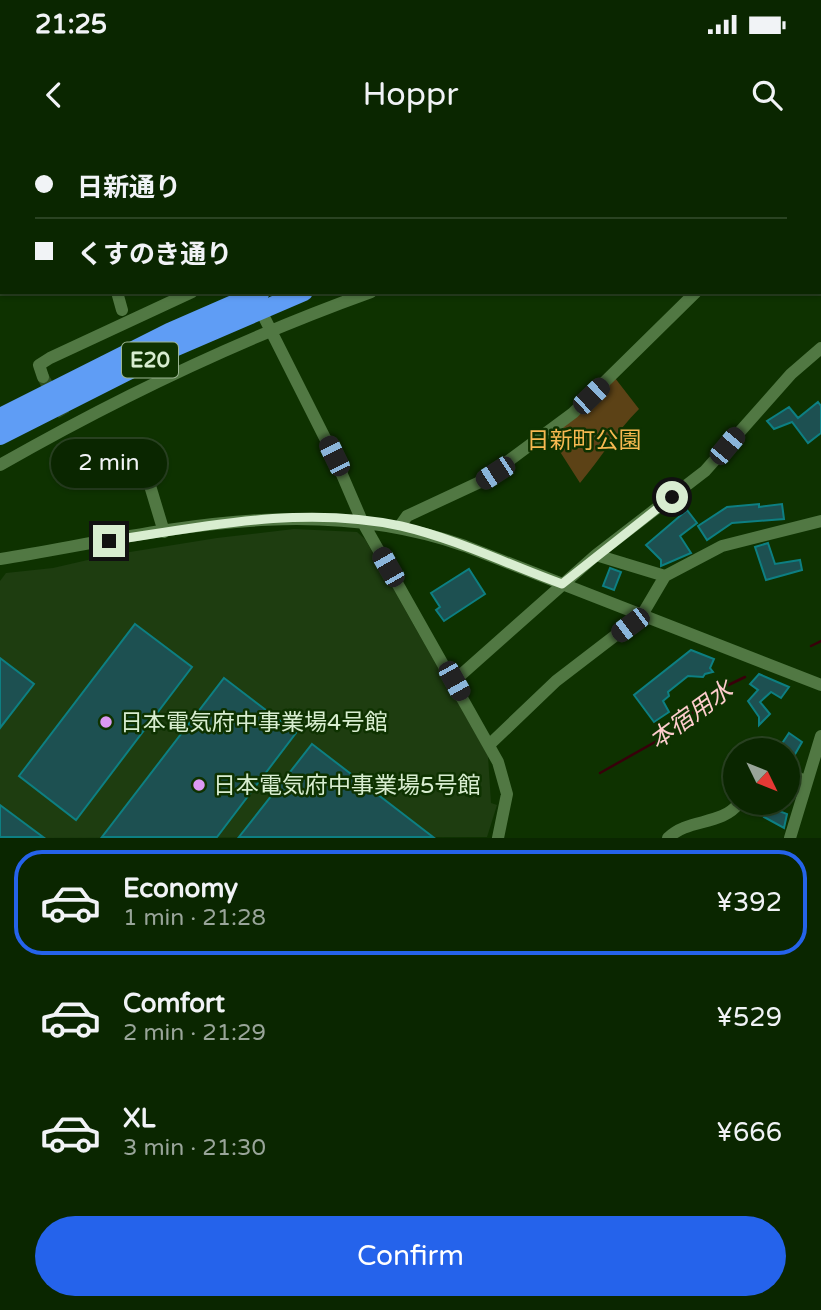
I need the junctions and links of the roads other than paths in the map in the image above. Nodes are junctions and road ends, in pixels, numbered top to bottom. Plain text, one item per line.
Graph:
1 (118, 294) edge
2 (188, 294) edge
3 (256, 294) edge
4 (299, 294) edge
5 (365, 294) edge
6 (694, 294) edge
7 (122, 310) dead end
8 (268, 324) junction
9 (821, 348) edge
10 (43, 377) dead end
11 (0, 417) edge
12 (0, 436) edge
13 (0, 465) edge
14 (148, 479) dead end
15 (362, 521) junction
16 (821, 521) edge
17 (400, 526) junction
18 (164, 532) junction
19 (596, 555) junction
20 (0, 559) edge
21 (665, 576) junction
22 (562, 584) junction
23 (642, 615) junction
24 (454, 681) junction
25 (821, 685) edge
26 (821, 736) edge
27 (489, 745) junction
28 (817, 760) edge
29 (800, 779) edge
30 (805, 782) junction
31 (726, 816) edge
32 (498, 838) edge
33 (668, 838) edge
34 (790, 838) edge

1 - 7 street
2 - 10 street
3 - 11 highway, E20
4 - 12 highway, E20
5 - 8 street
6 - 17 street
8 - 13 street
8 - 15 street
9 - 19 street
14 - 18 street
15 - 17 street
15 - 18 street
15 - 24 street
16 - 21 street
17 - 22 street
18 - 20 street
19 - 21 street
19 - 22 street
21 - 23 street
22 - 23 street
22 - 24 street
23 - 25 street
23 - 27 street
24 - 27 street
26 - 28 street
27 - 32 street
28 - 30 street
29 - 30 street
30 - 34 street
31 - 33 street

